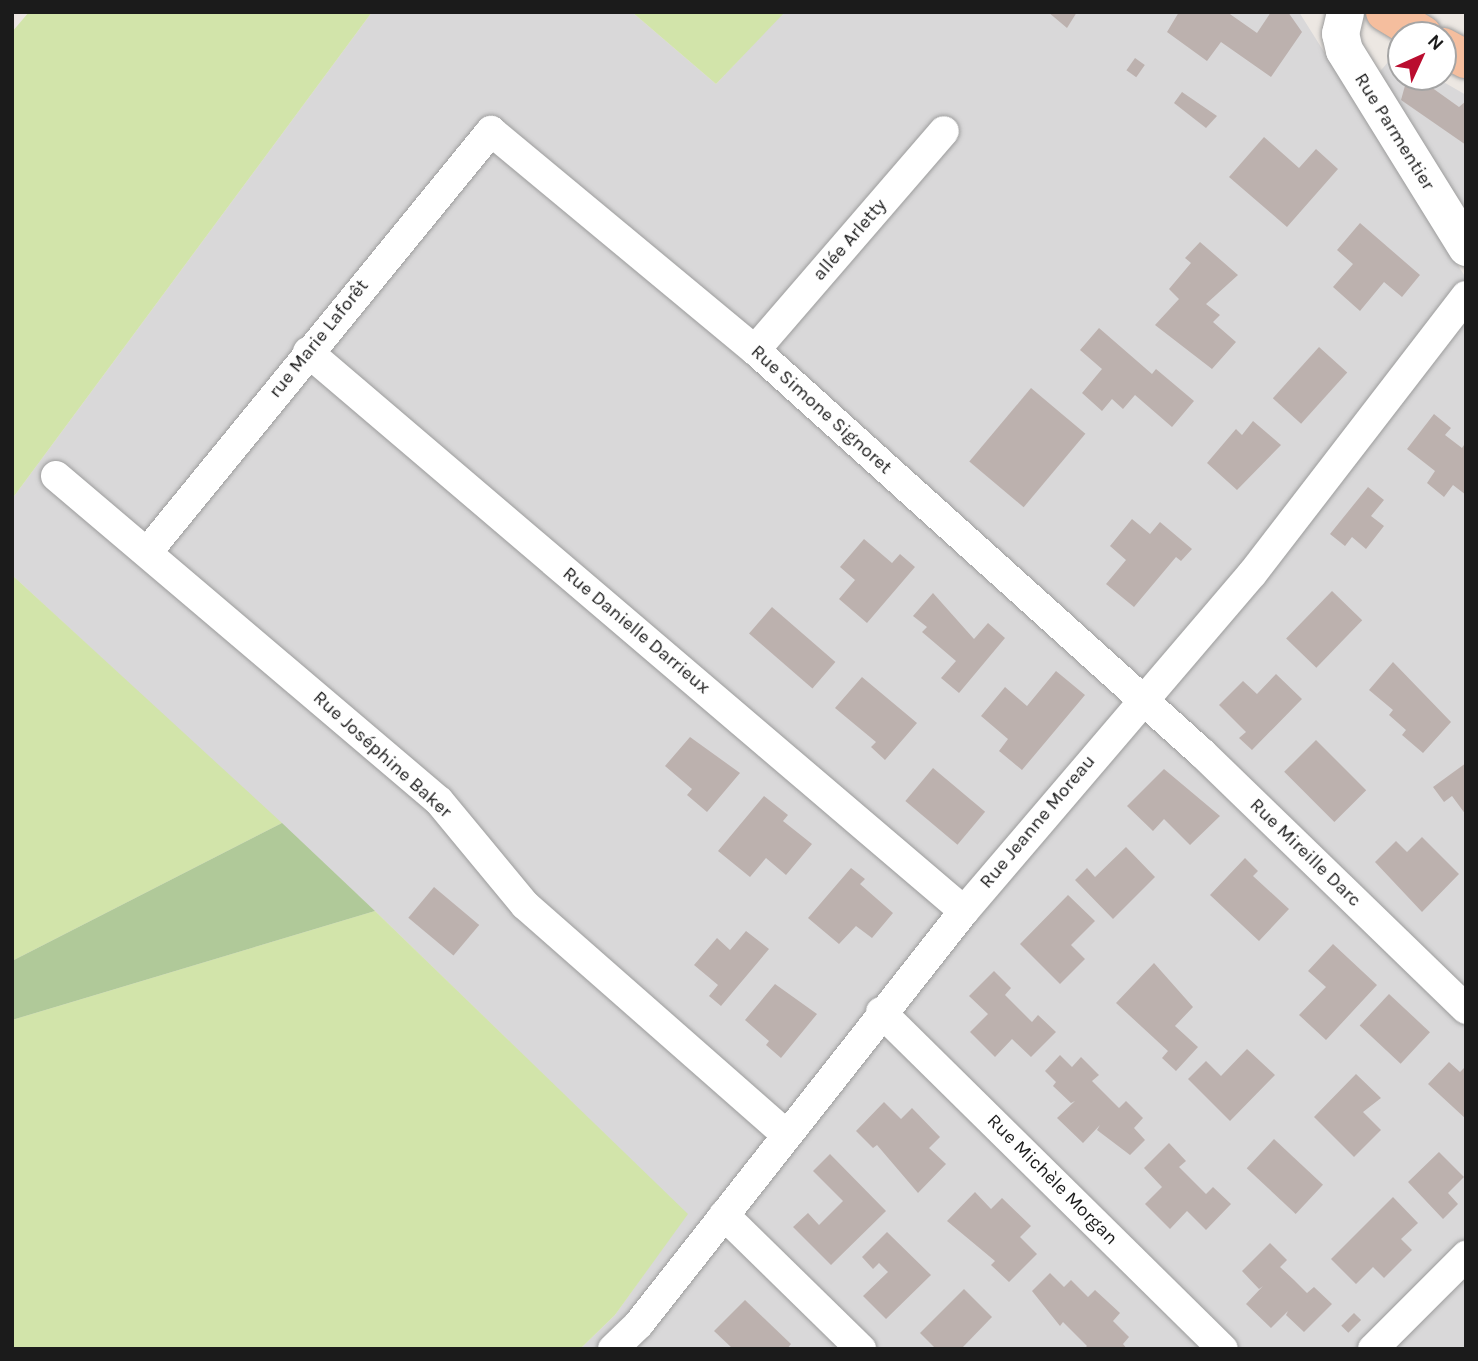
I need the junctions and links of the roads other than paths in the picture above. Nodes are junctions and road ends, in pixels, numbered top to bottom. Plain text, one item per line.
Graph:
1 (1345, 12) edge
2 (491, 131) joint
3 (944, 131) dead end
4 (1466, 247) edge
5 (1466, 296) edge
6 (755, 350) junction
7 (308, 352) junction
8 (56, 476) dead end
9 (149, 550) junction
10 (1142, 698) junction
11 (964, 911) junction
12 (1466, 1009) edge
13 (881, 1012) junction
14 (786, 1134) junction
15 (724, 1214) junction
16 (1466, 1256) edge
17 (613, 1349) edge
18 (861, 1349) edge
19 (1223, 1349) edge
20 (1373, 1349) edge

1 - 4 street, Rue Parmentier
2 - 6 street, Rue Simone Signoret
2 - 7 street, rue Marie Laforêt
3 - 6 street, allée Arletty
5 - 10 street, Rue Jeanne Moreau
6 - 10 street, Rue Simone Signoret
7 - 9 street, rue Marie Laforêt
7 - 11 street, Rue Danielle Darrieux
8 - 9 street, Rue Joséphine Baker
9 - 14 street, Rue Joséphine Baker
10 - 11 street, Rue Jeanne Moreau
10 - 12 street, Rue Mireille Darc
11 - 13 street, Rue Jeanne Moreau
13 - 14 street, Rue Jeanne Moreau
13 - 19 street, Rue Michèle Morgan
14 - 15 street, Rue Jeanne Moreau
15 - 17 street, Rue Jeanne Moreau
15 - 18 street
16 - 20 street

